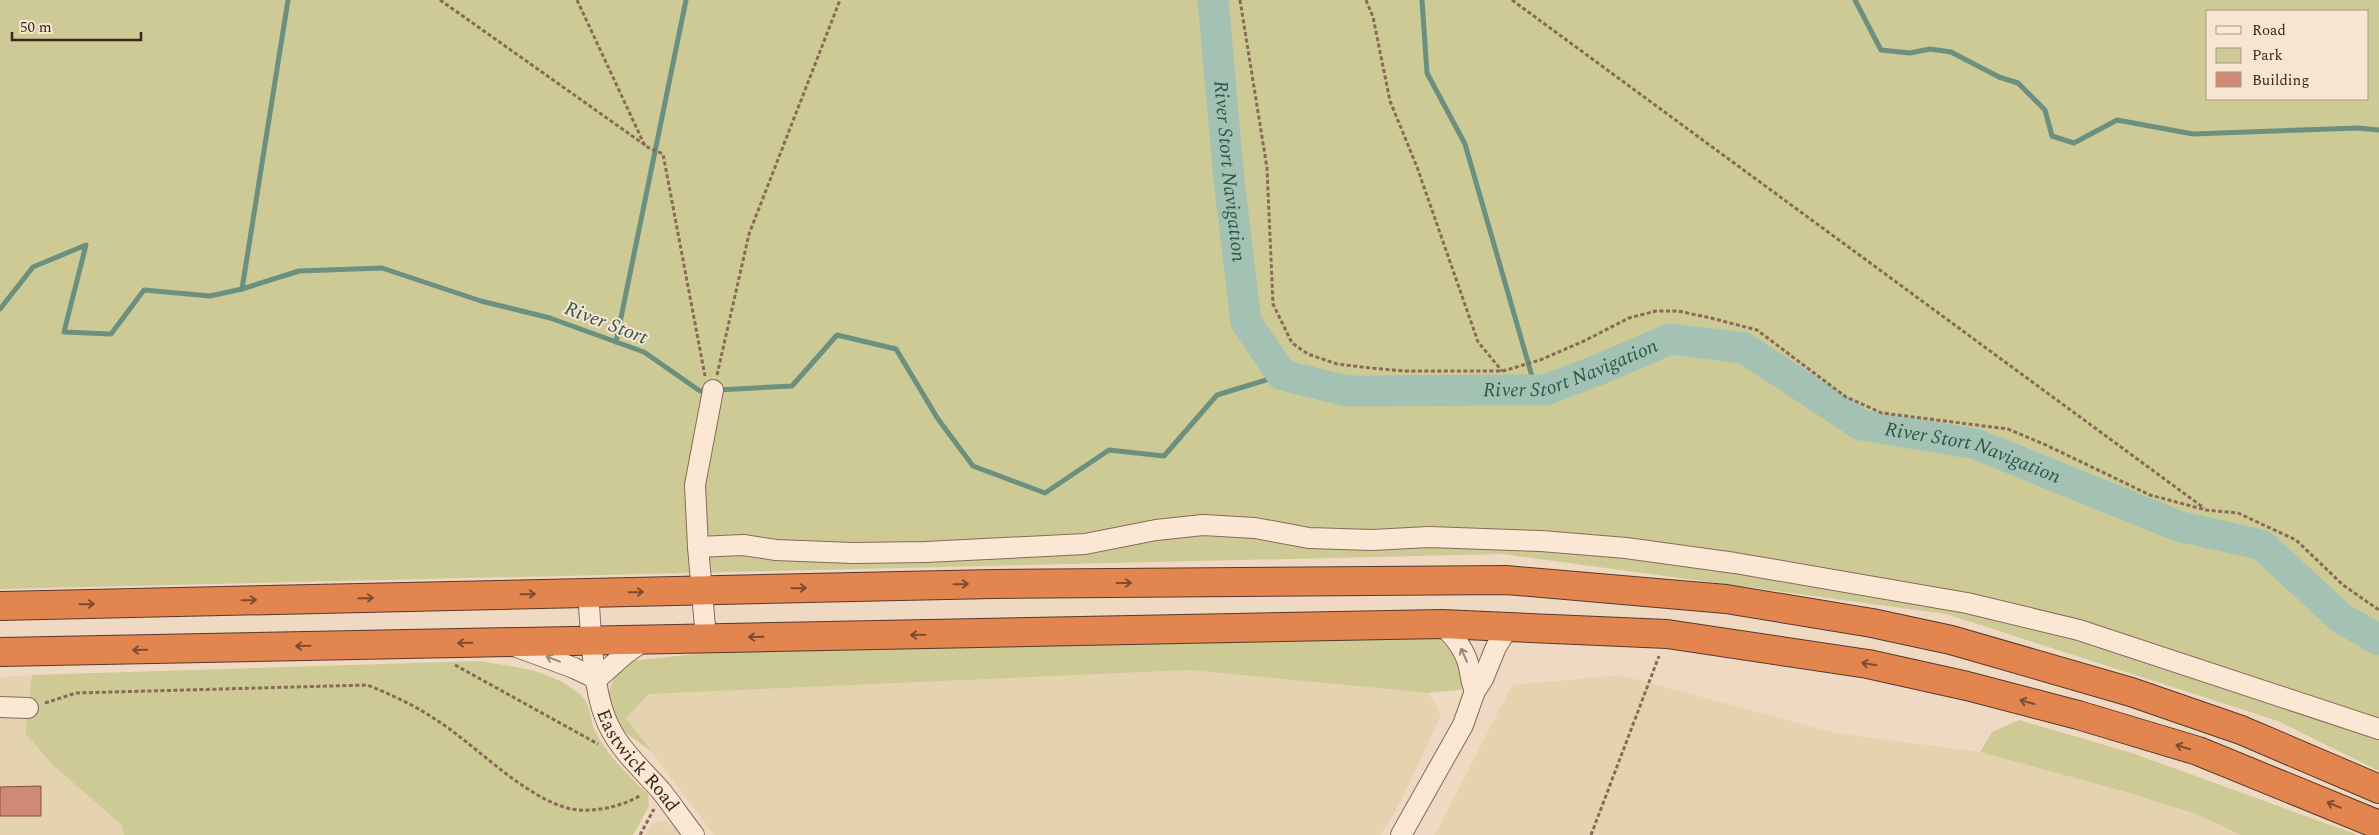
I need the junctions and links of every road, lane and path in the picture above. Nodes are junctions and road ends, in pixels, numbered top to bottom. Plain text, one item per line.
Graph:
1 (440, 0) edge
2 (577, 0) edge
3 (840, 0) edge
4 (1240, 0) edge
5 (1366, 0) edge
6 (1512, 0) edge
7 (645, 146) junction
8 (1503, 372) junction
9 (709, 384) junction
10 (2206, 510) junction
11 (698, 547) junction
12 (703, 590) junction
13 (588, 592) junction
14 (0, 606) edge
15 (2379, 610) edge
16 (1442, 624) junction
17 (1509, 626) junction
18 (1668, 634) junction
19 (706, 638) junction
20 (646, 639) junction
21 (593, 640) junction
22 (501, 642) junction
23 (0, 652) edge
24 (446, 664) dead end
25 (597, 679) junction
26 (1475, 691) junction
27 (0, 707) edge
28 (28, 708) joint
29 (2379, 729) edge
30 (602, 747) dead end
31 (659, 789) junction
32 (2379, 789) edge
33 (2379, 825) edge
34 (640, 835) edge
35 (694, 835) edge
36 (1401, 835) edge
37 (1591, 835) edge

1 - 7 path
2 - 7 path
3 - 9 path
4 - 8 path
5 - 8 path
6 - 10 path
7 - 9 path
8 - 10 path
9 - 11 street
10 - 15 path
11 - 12 street
11 - 29 street
13 -> 12 highway
12 - 19 street
12 -> 32 highway
14 -> 13 highway
13 - 21 street, Eastwick Road
16 - 17 highway
16 -> 19 highway
26 -> 16 street
17 - 18 highway
17 - 26 street
33 -> 18 highway
18 - 37 path
19 - 20 highway
20 - 21 highway
20 - 25 street
21 - 22 highway
21 - 25 street, Eastwick Road
22 -> 23 highway
25 -> 22 street
24 - 30 path
25 - 31 street, Eastwick Road
26 - 36 street
27 - 28 street
28 - 31 path
31 - 34 path
31 - 35 street, Eastwick Road

